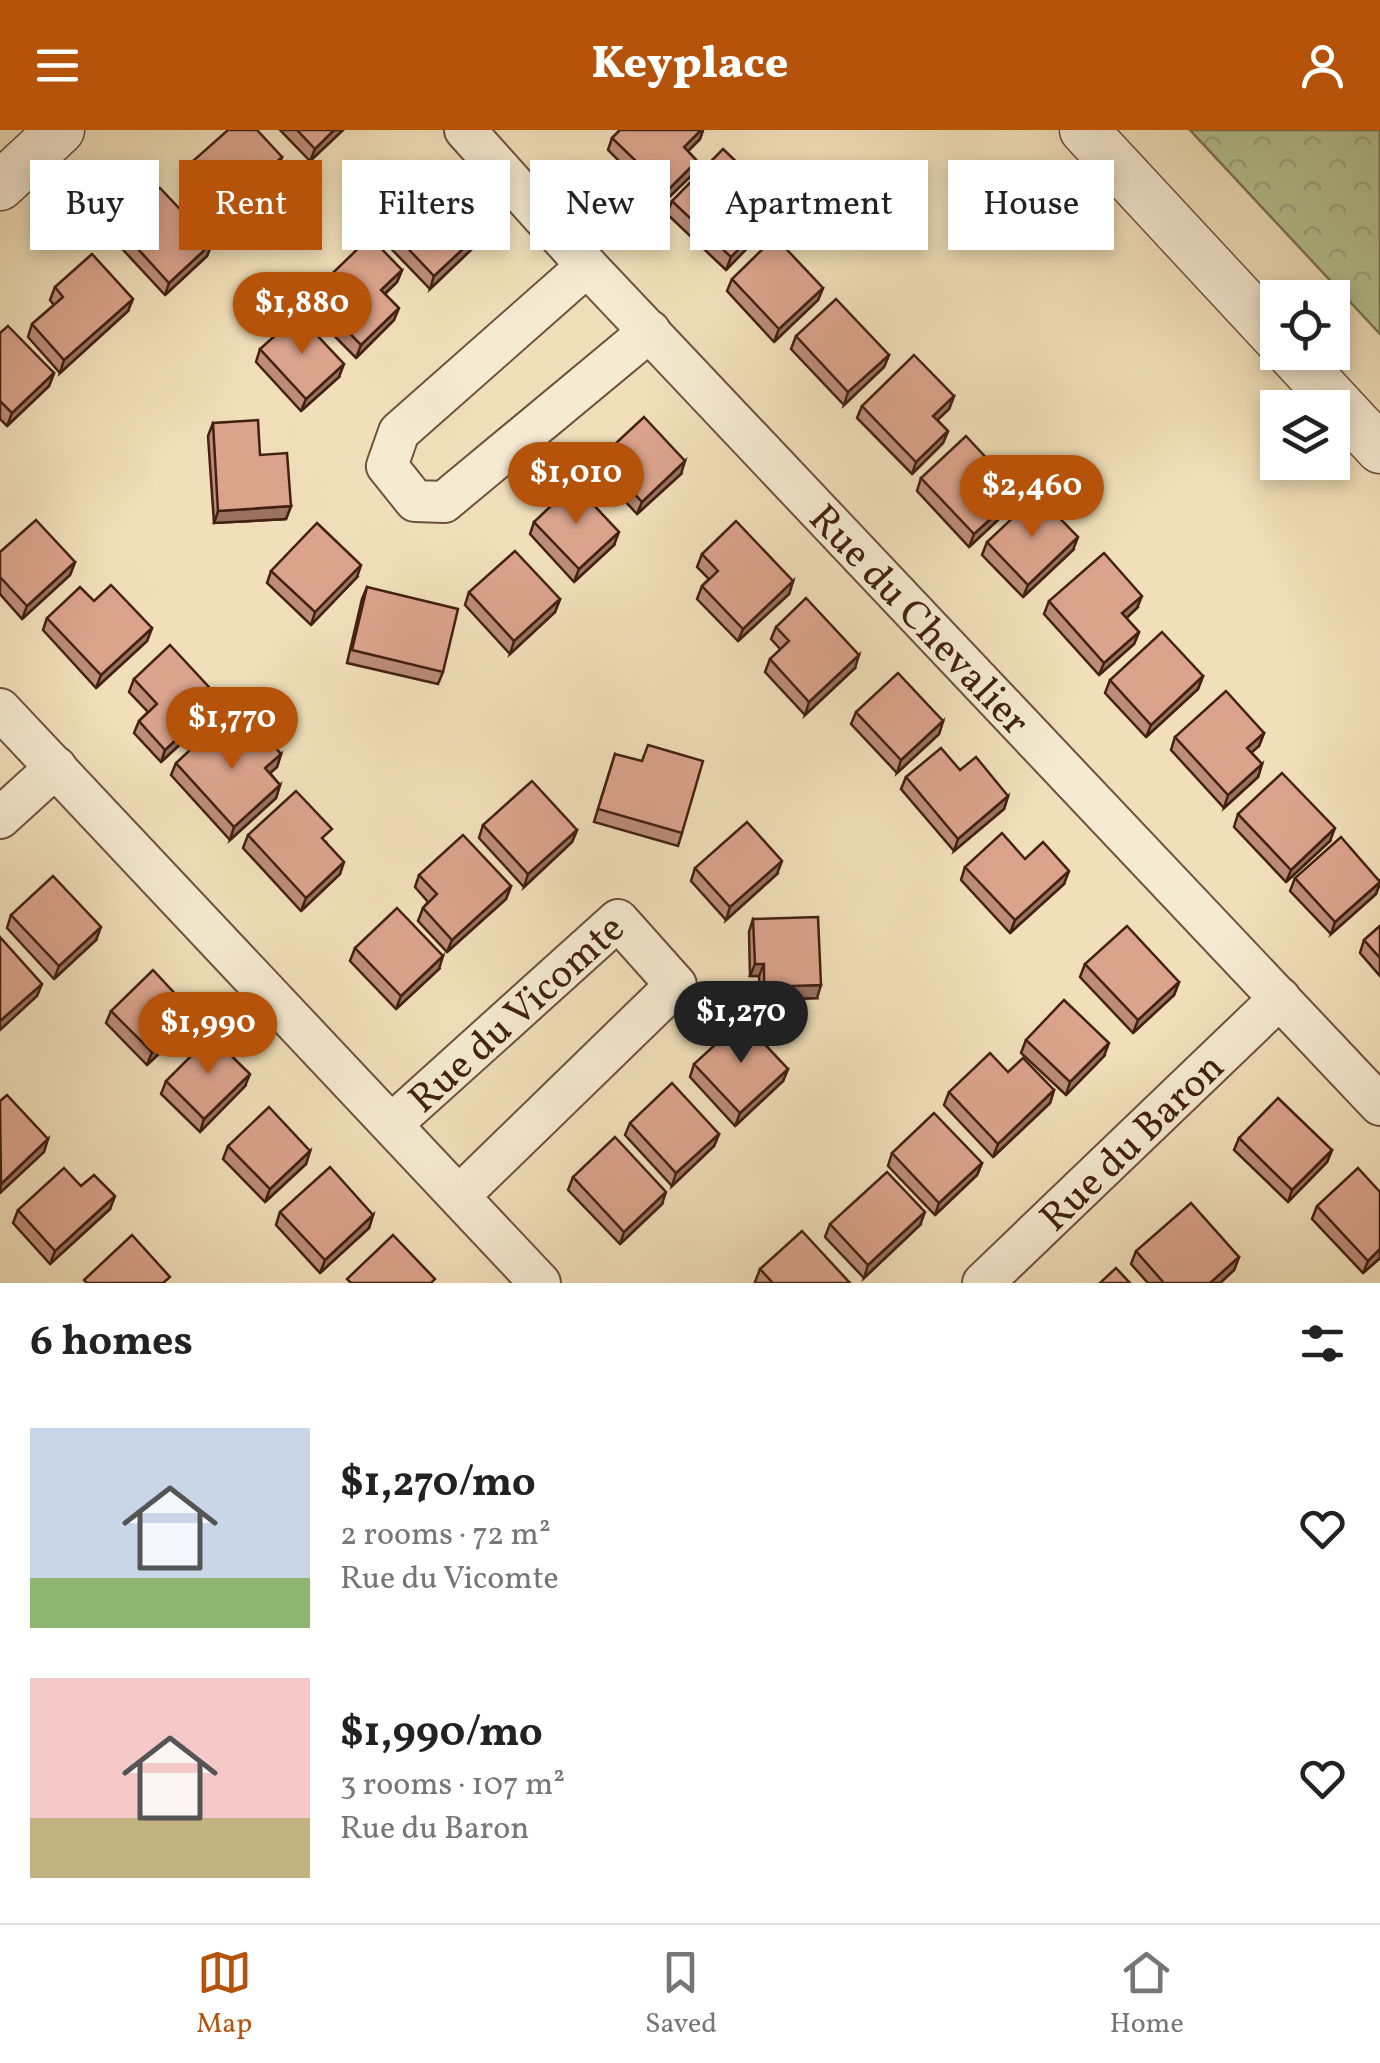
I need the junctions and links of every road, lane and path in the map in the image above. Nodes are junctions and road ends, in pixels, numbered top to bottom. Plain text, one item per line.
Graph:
1 (60, 130) edge
2 (465, 130) edge
3 (1084, 130) edge
4 (0, 186) edge
5 (587, 266) junction
6 (1260, 320) edge
7 (650, 331) junction
8 (1307, 370) edge
9 (1380, 449) edge
10 (0, 709) edge
11 (56, 767) junction
12 (0, 818) edge
13 (1280, 998) junction
14 (1380, 1106) edge
15 (393, 1123) junction
16 (460, 1195) junction
17 (540, 1283) edge
18 (984, 1283) edge

1 - 4 street
2 - 5 street, Rue du Chevalier
3 - 6 street
5 - 7 street, Rue du Chevalier
5 - 7 street
7 - 13 street, Rue du Chevalier
8 - 9 street
10 - 11 street
11 - 12 street
11 - 15 street
13 - 14 street, Rue du Chevalier
13 - 18 street, Rue du Baron
15 - 16 street
15 - 16 street, Rue du Vicomte
16 - 17 street

